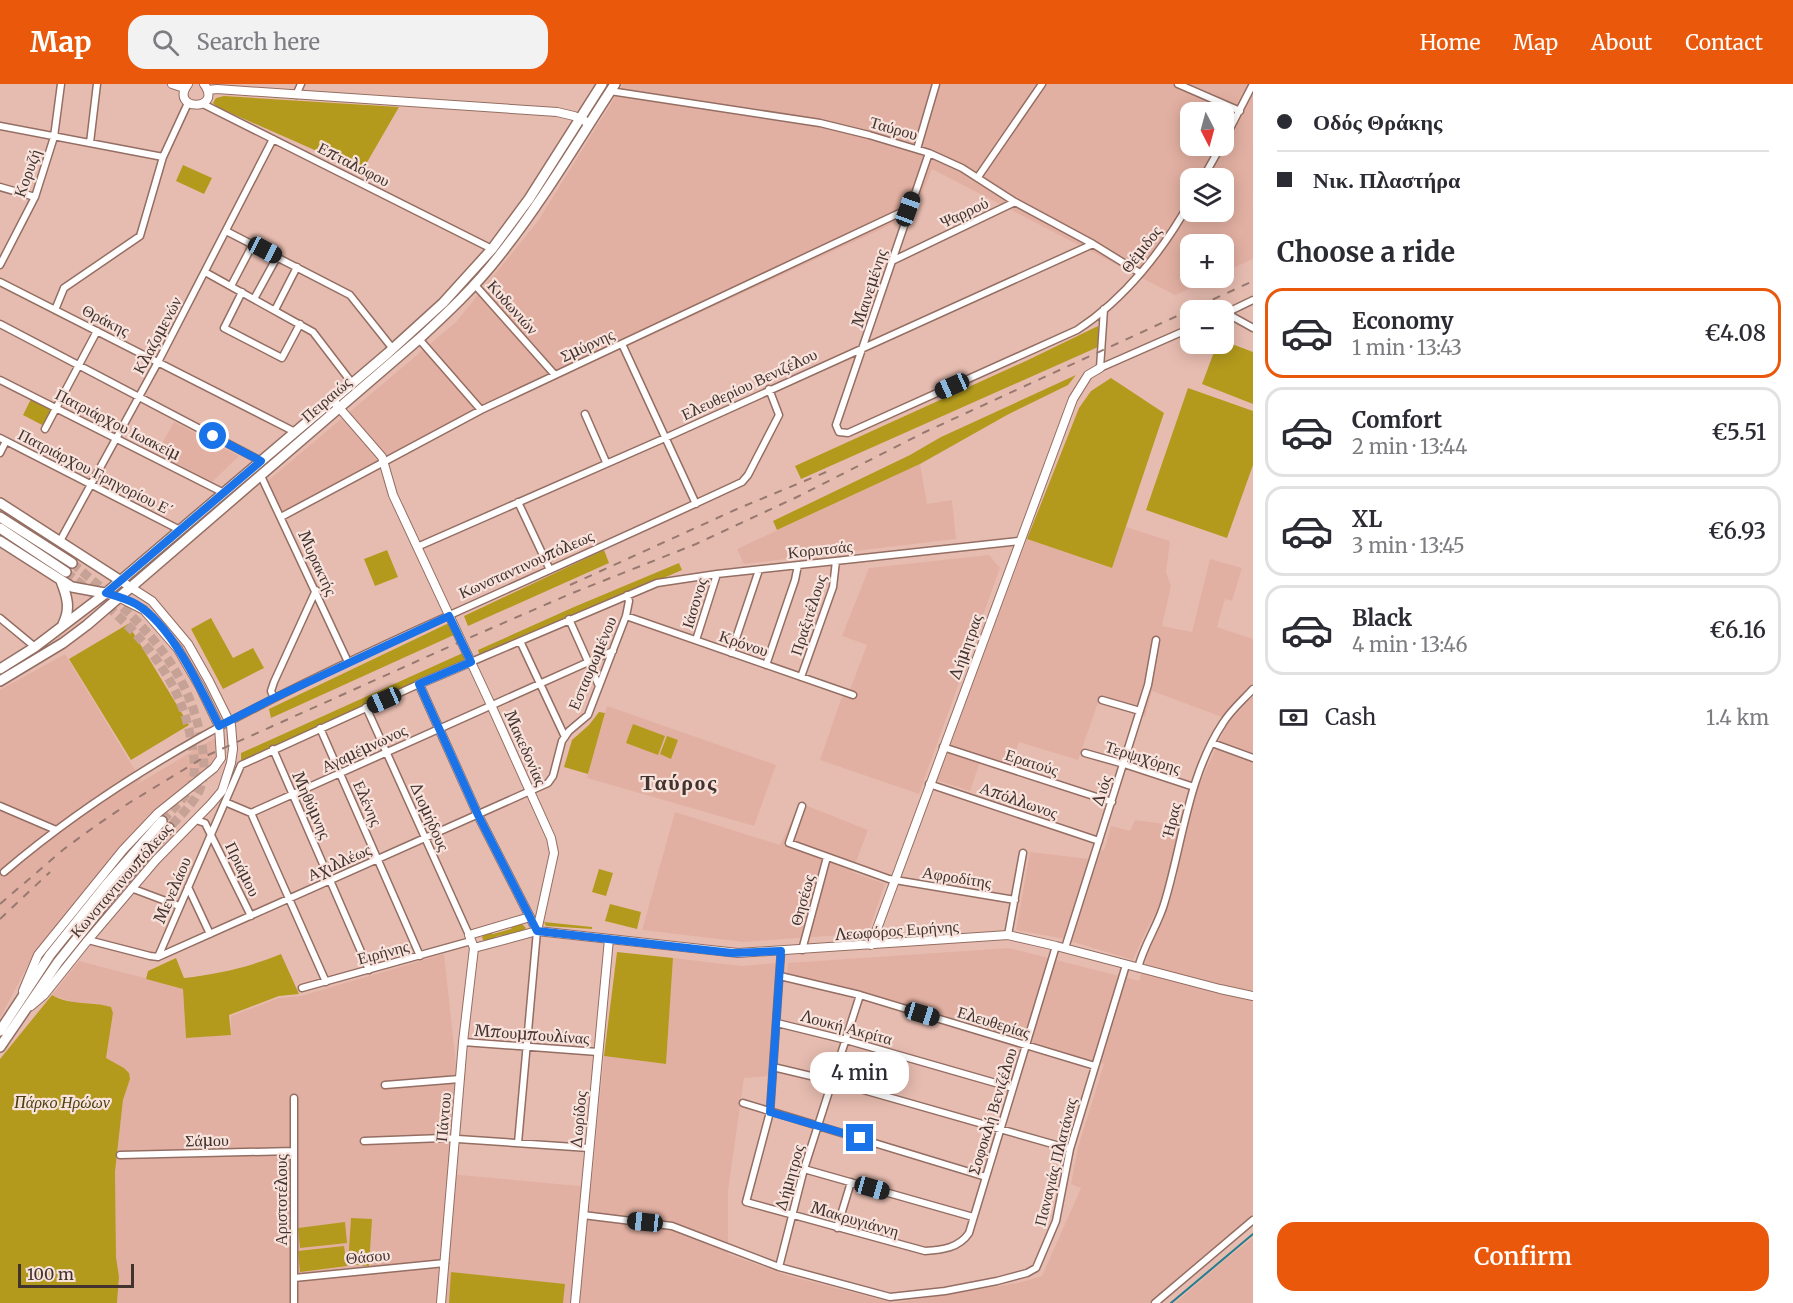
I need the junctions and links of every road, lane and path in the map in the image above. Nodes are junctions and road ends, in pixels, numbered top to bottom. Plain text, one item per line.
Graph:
1 (61, 84) edge
2 (97, 84) edge
3 (172, 84) edge
4 (301, 84) edge
5 (936, 84) edge
6 (1042, 84) edge
7 (1178, 84) edge
8 (1253, 84) edge
9 (186, 86) edge
10 (609, 86) edge
11 (206, 87) edge
12 (218, 87) edge
13 (296, 95) junction
14 (188, 103) junction
15 (203, 104) junction
16 (1240, 111) junction
17 (585, 121) junction
18 (1234, 122) edge
19 (0, 126) edge
20 (54, 137) junction
21 (273, 139) junction
22 (90, 143) junction
23 (917, 149) junction
24 (929, 153) junction
25 (163, 157) junction
26 (978, 177) junction
27 (0, 187) edge
28 (35, 197) junction
29 (1015, 202) junction
30 (908, 209) junction
31 (1180, 217) edge
32 (226, 231) junction
33 (253, 244) junction
34 (1093, 244) junction
35 (492, 249) junction
36 (277, 257) junction
37 (892, 261) junction
38 (0, 265) edge
39 (297, 267) junction
40 (205, 272) junction
41 (1140, 273) junction
42 (0, 282) edge
43 (475, 285) junction
44 (231, 286) junction
45 (242, 292) junction
46 (254, 299) junction
47 (1253, 300) edge
48 (1104, 309) junction
49 (55, 310) junction
50 (275, 310) junction
51 (1234, 310) edge
52 (1234, 318) edge
53 (0, 324) edge
54 (300, 324) junction
55 (1253, 328) edge
56 (97, 331) junction
57 (1180, 333) edge
58 (419, 339) junction
59 (622, 344) junction
60 (864, 346) junction
61 (393, 349) junction
62 (158, 362) junction
63 (79, 366) junction
64 (1100, 368) junction
65 (555, 375) junction
66 (0, 380) edge
67 (352, 383) junction
68 (769, 389) junction
69 (139, 397) junction
70 (336, 404) junction
71 (56, 408) junction
72 (481, 410) junction
73 (585, 414) dead end
74 (45, 429) dead end
75 (295, 432) junction
76 (116, 438) junction
77 (665, 438) junction
78 (3, 439) edge
79 (0, 453) edge
80 (261, 461) junction
81 (384, 461) junction
82 (606, 462) junction
83 (261, 476) junction
84 (91, 484) junction
85 (224, 492) junction
86 (518, 501) junction
87 (0, 503) edge
88 (696, 504) junction
89 (0, 517) edge
90 (281, 517) junction
91 (0, 528) edge
92 (180, 530) junction
93 (0, 541) edge
94 (60, 541) junction
95 (1019, 541) junction
96 (417, 547) junction
97 (837, 561) junction
98 (798, 565) junction
99 (550, 570) junction
100 (759, 570) junction
101 (717, 574) junction
102 (120, 580) junction
103 (61, 581) junction
104 (131, 588) junction
105 (316, 590) junction
106 (106, 593) junction
107 (627, 595) junction
108 (120, 597) junction
109 (449, 616) junction
110 (626, 616) junction
111 (0, 618) edge
112 (569, 620) junction
113 (62, 627) junction
114 (696, 640) junction
115 (1156, 640) dead end
116 (520, 641) junction
117 (35, 647) junction
118 (613, 651) junction
119 (731, 653) junction
120 (588, 661) junction
121 (348, 662) junction
122 (471, 662) junction
123 (766, 665) junction
124 (0, 669) edge
125 (801, 677) junction
126 (0, 681) edge
127 (540, 683) junction
128 (419, 684) junction
129 (599, 686) junction
130 (1253, 689) edge
131 (853, 695) dead end
132 (274, 698) junction
133 (1102, 700) dead end
134 (491, 705) junction
135 (366, 707) junction
136 (1140, 711) junction
137 (229, 720) junction
138 (219, 726) junction
139 (320, 728) junction
140 (439, 729) junction
141 (565, 736) junction
142 (1212, 744) junction
143 (943, 747) junction
144 (273, 749) junction
145 (387, 753) junction
146 (1085, 753) dead end
147 (1253, 758) edge
148 (1124, 764) junction
149 (340, 774) junction
150 (929, 784) junction
151 (1194, 787) junction
152 (531, 792) junction
153 (293, 795) junction
154 (225, 802) junction
155 (1112, 802) junction
156 (0, 806) edge
157 (802, 806) dead end
158 (251, 813) junction
159 (478, 815) junction
160 (196, 820) junction
161 (56, 830) junction
162 (211, 834) junction
163 (425, 838) junction
164 (1099, 841) junction
165 (1023, 853) dead end
166 (827, 857) junction
167 (378, 860) junction
168 (4, 872) dead end
169 (330, 880) junction
170 (895, 880) junction
171 (188, 887) junction
172 (131, 888) junction
173 (289, 899) junction
174 (1015, 900) junction
175 (179, 906) junction
176 (251, 916) junction
177 (530, 917) junction
178 (537, 931) junction
179 (210, 934) junction
180 (1008, 935) junction
181 (609, 939) junction
182 (88, 940) junction
183 (471, 942) junction
184 (871, 945) junction
185 (1056, 946) junction
186 (1065, 948) junction
187 (802, 950) junction
188 (781, 951) junction
189 (420, 956) junction
190 (158, 957) junction
191 (1126, 965) junction
192 (1138, 968) junction
193 (369, 970) junction
194 (780, 976) junction
195 (326, 982) junction
196 (302, 988) dead end
197 (860, 995) junction
198 (1253, 996) edge
199 (18, 1003) junction
200 (27, 1009) junction
201 (777, 1023) junction
202 (0, 1031) edge
203 (846, 1040) junction
204 (463, 1042) junction
205 (1026, 1046) junction
206 (0, 1047) edge
207 (526, 1047) junction
208 (598, 1052) junction
209 (1095, 1066) junction
210 (773, 1067) junction
211 (460, 1079) junction
212 (832, 1081) junction
213 (385, 1085) dead end
214 (1013, 1088) junction
215 (294, 1098) dead end
216 (743, 1103) dead end
217 (770, 1112) junction
218 (818, 1126) junction
219 (1000, 1130) junction
220 (455, 1139) junction
221 (364, 1141) dead end
222 (518, 1143) junction
223 (589, 1148) junction
224 (1070, 1149) junction
225 (294, 1151) junction
226 (120, 1155) dead end
227 (804, 1169) junction
228 (986, 1177) junction
229 (851, 1182) junction
230 (583, 1215) junction
231 (792, 1215) junction
232 (974, 1217) junction
233 (1253, 1220) edge
234 (837, 1228) junction
235 (957, 1245) joint
236 (445, 1263) junction
237 (779, 1267) junction
238 (294, 1278) junction
239 (901, 1300) edge
240 (294, 1303) edge
241 (441, 1303) edge
242 (575, 1303) edge
243 (1155, 1303) edge

1 - 20 street, Κορυζή
2 - 22 street
3 - 9 street
4 - 13 street
5 - 23 street
6 - 26 street
7 - 16 street
8 - 16 street
9 - 14 street
10 - 17 main road, Πειραιώς
10 - 23 street, Ταύρου
11 - 12 street
11 - 15 street
12 - 13 street
13 - 17 street
14 - 15 street
14 - 25 street
15 - 21 street, Επταλόφου
16 - 18 street
17 - 35 main road, Πειραιώς
17 - 43 main road, Πειραιώς
19 - 20 street
20 - 22 street
20 - 28 street, Κορυζή
21 - 32 street, Κλαζομενών
21 - 35 street, Επταλόφου
22 - 25 street
23 - 24 street, Ταύρου
24 - 26 street, Ταύρου
24 - 30 street, Μαινεμένης
25 - 49 street
26 - 29 street, Ταύρου
27 - 28 street
28 - 38 street, Κορυζή
29 - 34 street, Ταύρου
29 - 37 street, Ψαρρού
30 - 37 street, Μαινεμένης
30 - 59 street, Σμύρνης
31 - 41 street, Θέμιδος
32 - 33 street
32 - 40 street, Κλαζομενών
33 - 36 street
33 - 44 street
34 - 41 street, Ταύρου
34 - 60 street, Ελευθερίου Βενιζέλου
35 - 61 main road, Πειραιώς
36 - 39 street
36 - 46 street
37 - 60 street, Μαινεμένης
39 - 50 street
39 - 61 street
40 - 44 street
40 - 62 street, Κλαζομενών
41 - 48 street, Θέμιδος
42 - 49 street, Θράκης
43 - 58 main road, Πειραιώς
43 - 65 street, Κυδωνιών
44 - 45 street
45 - 46 street
45 - 54 street
46 - 50 street
47 - 51 street
48 - 60 street, Μαινεμένης
48 - 64 street
49 - 56 street, Θράκης
50 - 54 street
52 - 55 street
53 - 63 street
54 - 67 street
56 - 62 street, Θράκης
56 - 63 street
57 - 64 street
58 - 70 main road, Πειραιώς
58 - 72 street
59 - 65 street, Σμύρνης
59 - 77 street
60 - 68 street, Ελευθερίου Βενιζέλου
61 - 67 main road, Πειραιώς
62 - 69 street, Κλαζομενών
62 - 75 street, Θράκης
63 - 69 street
63 - 71 street
64 - 95 street, Δήμητρας
65 - 72 street, Σμύρνης
66 - 71 street, Πατριάρχου Ιωακείμ
67 - 70 main road, Πειραιώς
68 - 77 street, Ελευθερίου Βενιζέλου
68 - 88 street, Κωνσταντινουπόλεως
69 - 76 street, Κλαζομενών
69 - 80 street
70 - 75 main road, Πειραιώς
70 - 81 street, Μακεδονίας
70 - 83 main road, Πειραιώς
71 - 74 street
71 - 76 street, Πατριάρχου Ιωακείμ
72 - 81 street, Σμύρνης
73 - 82 street
75 - 80 main road, Πειραιώς
76 - 84 street, Κλαζομενών
76 - 85 street, Πατριάρχου Ιωακείμ
77 - 82 street, Ελευθερίου Βενιζέλου
77 - 88 street
78 - 79 street
78 - 84 street, Πατριάρχου Γρηγορίου Ε΄
80 - 85 main road, Πειραιώς
81 - 90 street, Σμύρνης
81 - 96 street, Μακεδονίας
82 - 86 street, Ελευθερίου Βενιζέλου
83 - 90 street, Μυρακτής
83 - 104 main road, Πειραιώς
84 - 92 street, Πατριάρχου Γρηγορίου Ε΄
84 - 94 street, Κλαζομενών
85 - 92 main road, Πειραιώς
86 - 96 street, Ελευθερίου Βενιζέλου
86 - 99 street
87 - 94 main road
88 - 99 street, Κωνσταντινουπόλεως
89 - 91 main road
90 - 105 street, Μυρακτής
92 - 102 main road, Πειραιώς
93 - 103 main road
94 - 102 main road
95 - 97 street, Κορυτσάς
95 - 143 street, Δήμητρας
96 - 109 street, Μακεδονίας
97 - 98 street, Κορυτσάς
97 - 125 street, Πραξιτέλους
98 - 100 street, Κορυτσάς
98 - 123 street
99 - 109 street, Κωνσταντινουπόλεως
100 - 101 street, Κορυτσάς
100 - 119 street
101 - 107 street, Κορυτσάς
101 - 114 street, Ιάσονος
102 - 104 street
102 - 106 main road, Πειραιώς
103 - 106 main road
103 - 113 main road
104 - 108 main road, Πειραιώς
104 - 137 street
105 - 121 street, Μυρακτής
105 - 132 street
106 - 108 main road
106 - 113 main road, Πειραιώς
107 - 110 street, Εσταυρωμένου
107 - 112 street
108 - 126 main road, Πειραιώς
108 - 138 street
109 - 121 street, Κωνσταντινουπόλεως
109 - 122 street, Μακεδονίας
110 - 114 street, Κρόνου
110 - 118 street, Εσταυρωμένου
111 - 117 street
112 - 116 street
112 - 120 street
113 - 117 main road, Πειραιώς
114 - 119 street, Κρόνου
115 - 136 street, Διός
116 - 122 street
116 - 127 street
117 - 124 main road, Πειραιώς
118 - 120 street, Αγαμέμνωνος
118 - 129 street, Εσταυρωμένου
119 - 123 street, Κρόνου
120 - 127 street, Αγαμέμνωνος
120 - 129 street
121 - 132 street, Κωνσταντινουπόλεως
122 - 128 street
122 - 134 street, Μακεδονίας
123 - 125 street, Κρόνου
125 - 131 street, Κρόνου
127 - 134 street, Αγαμέμνωνος
127 - 141 street
128 - 135 street
128 - 140 street
129 - 141 street, Εσταυρωμένου
130 - 142 street, Ήρας
132 - 137 street, Κωνσταντινουπόλεως
133 - 136 street
134 - 140 street, Αγαμέμνωνος
134 - 152 street, Μακεδονίας
135 - 139 street
135 - 145 street, Διομήδους
136 - 148 street, Διός
137 - 138 street, Κωνσταντινουπόλεως
137 - 160 street, Κωνσταντινουπόλεως
138 - 161 street, Κωνσταντινουπόλεως
138 - 199 street
139 - 144 street
139 - 149 street, Ελένης
140 - 145 street, Αγαμέμνωνος
140 - 159 street
141 - 152 street, Εσταυρωμένου
142 - 147 street
142 - 151 street, Ήρας
143 - 150 street, Δήμητρας
143 - 155 street, Ερατούς
144 - 153 street, Μηθύμνης
144 - 154 street, Μενελάου
145 - 149 street, Αγαμέμνωνος
145 - 163 street, Διομήδους
146 - 148 street, Τερψιχόρης
148 - 151 street, Τερψιχόρης
148 - 155 street, Διός
149 - 153 street, Αγαμέμνωνος
149 - 167 street, Ελένης
150 - 164 street, Απόλλωνος
150 - 170 street, Δήμητρας
151 - 192 street, Ήρας
152 - 159 street, Αχιλλέως
152 - 178 street, Μακεδονίας
153 - 158 street, Αγαμέμνωνος
153 - 169 street, Μηθύμνης
154 - 158 street
154 - 162 street, Μενελάου
155 - 164 street, Διός
156 - 161 street
157 - 166 street, Αφροδίτης
158 - 173 street
159 - 163 street, Αχιλλέως
159 - 177 street
160 - 162 street
160 - 172 street, Κωνσταντινουπόλεως
161 - 168 street, Κωνσταντινουπόλεως
162 - 171 street, Μενελάου
162 - 176 street, Πριάμου
163 - 167 street, Αχιλλέως
163 - 183 street, Διομήδους
164 - 186 street, Διός
165 - 174 street
166 - 170 street, Αφροδίτης
166 - 187 street, Θησέως
167 - 169 street, Αχιλλέως
167 - 189 street, Ελένης
169 - 173 street, Αχιλλέως
169 - 193 street, Μηθύμνης
170 - 174 street, Αφροδίτης
170 - 184 street, Δήμητρας
171 - 175 street, Μενελάου
171 - 179 street
172 - 175 street
172 - 182 street, Κωνσταντινουπόλεως
173 - 176 street, Αχιλλέως
173 - 195 street
174 - 180 street
175 - 190 street, Μενελάου
176 - 179 street, Αχιλλέως
177 - 178 street
177 - 183 street, Ειρήνης
178 - 181 street, Λεωφόρος Ειρήνης
178 - 183 street, Ειρήνης
178 - 207 street, Μακεδονίας
179 - 190 street, Αχιλλέως
180 - 184 street, Λεωφόρος Ειρήνης
180 - 185 street, Λεωφόρος Ειρήνης
181 - 188 street, Λεωφόρος Ειρήνης
181 - 208 street, Δωρίδος
182 - 190 street
182 - 200 street, Κωνσταντινουπόλεως
183 - 189 street, Ειρήνης
183 - 204 street, Πάντου
184 - 187 street, Λεωφόρος Ειρήνης
185 - 186 street, Λεωφόρος Ειρήνης
185 - 205 street, Σοφοκλή Βενιζέλου
186 - 191 street, Λεωφόρος Ειρήνης
187 - 188 street, Λεωφόρος Ειρήνης
188 - 194 street
189 - 193 street, Ειρήνης
191 - 192 street, Λεωφόρος Ειρήνης
191 - 209 street, Παναγιάς Πλατάνας
192 - 198 street, Λεωφόρος Ειρήνης
193 - 195 street, Ειρήνης
194 - 197 street, Ελευθερίας
194 - 201 street
195 - 196 street, Ειρήνης
197 - 203 street, Δήμητρος
197 - 205 street, Ελευθερίας
199 - 200 main road
199 - 202 main road
200 - 206 main road, Κωνσταντινουπόλεως
201 - 203 street, Λουκή Ακρίτα
201 - 210 street
203 - 212 street, Δήμητρος
203 - 214 street, Λουκή Ακρίτα
204 - 207 street, Μπουμπουλίνας
204 - 211 street, Πάντου
205 - 209 street, Ελευθερίας
205 - 214 street, Σοφοκλή Βενιζέλου
207 - 208 street, Μπουμπουλίνας
207 - 222 street, Μακεδονίας
208 - 223 street, Δωρίδος
209 - 224 street, Παναγιάς Πλατάνας
210 - 212 street
210 - 217 street
211 - 213 street
211 - 220 street, Πάντου
212 - 218 street, Δήμητρος
212 - 219 street
214 - 219 street, Σοφοκλή Βενιζέλου
215 - 225 street, Αριστοτέλους
216 - 217 street
217 - 218 street
217 - 231 street, Μακρυγιάννη
218 - 227 street, Δήμητρος
218 - 228 street
219 - 224 street
219 - 228 street, Σοφοκλή Βενιζέλου
220 - 221 street
220 - 222 street
220 - 236 street, Πάντου
222 - 223 street
223 - 230 street, Δωρίδος
224 - 239 street, Παναγιάς Πλατάνας
225 - 226 street, Σάμου
225 - 238 street, Αριστοτέλους
227 - 229 street
227 - 231 street, Δήμητρος
228 - 232 street, Σοφοκλή Βενιζέλου
229 - 232 street
229 - 234 street
230 - 237 street
230 - 242 street, Δωρίδος
231 - 234 street, Μακρυγιάννη
231 - 237 street, Δήμητρος
232 - 235 street, Σοφοκλή Βενιζέλου
233 - 243 street
234 - 235 street, Μακρυγιάννη
236 - 238 street, Θάσου
236 - 241 street, Πάντου
237 - 239 street
238 - 240 street, Αριστοτέλους

